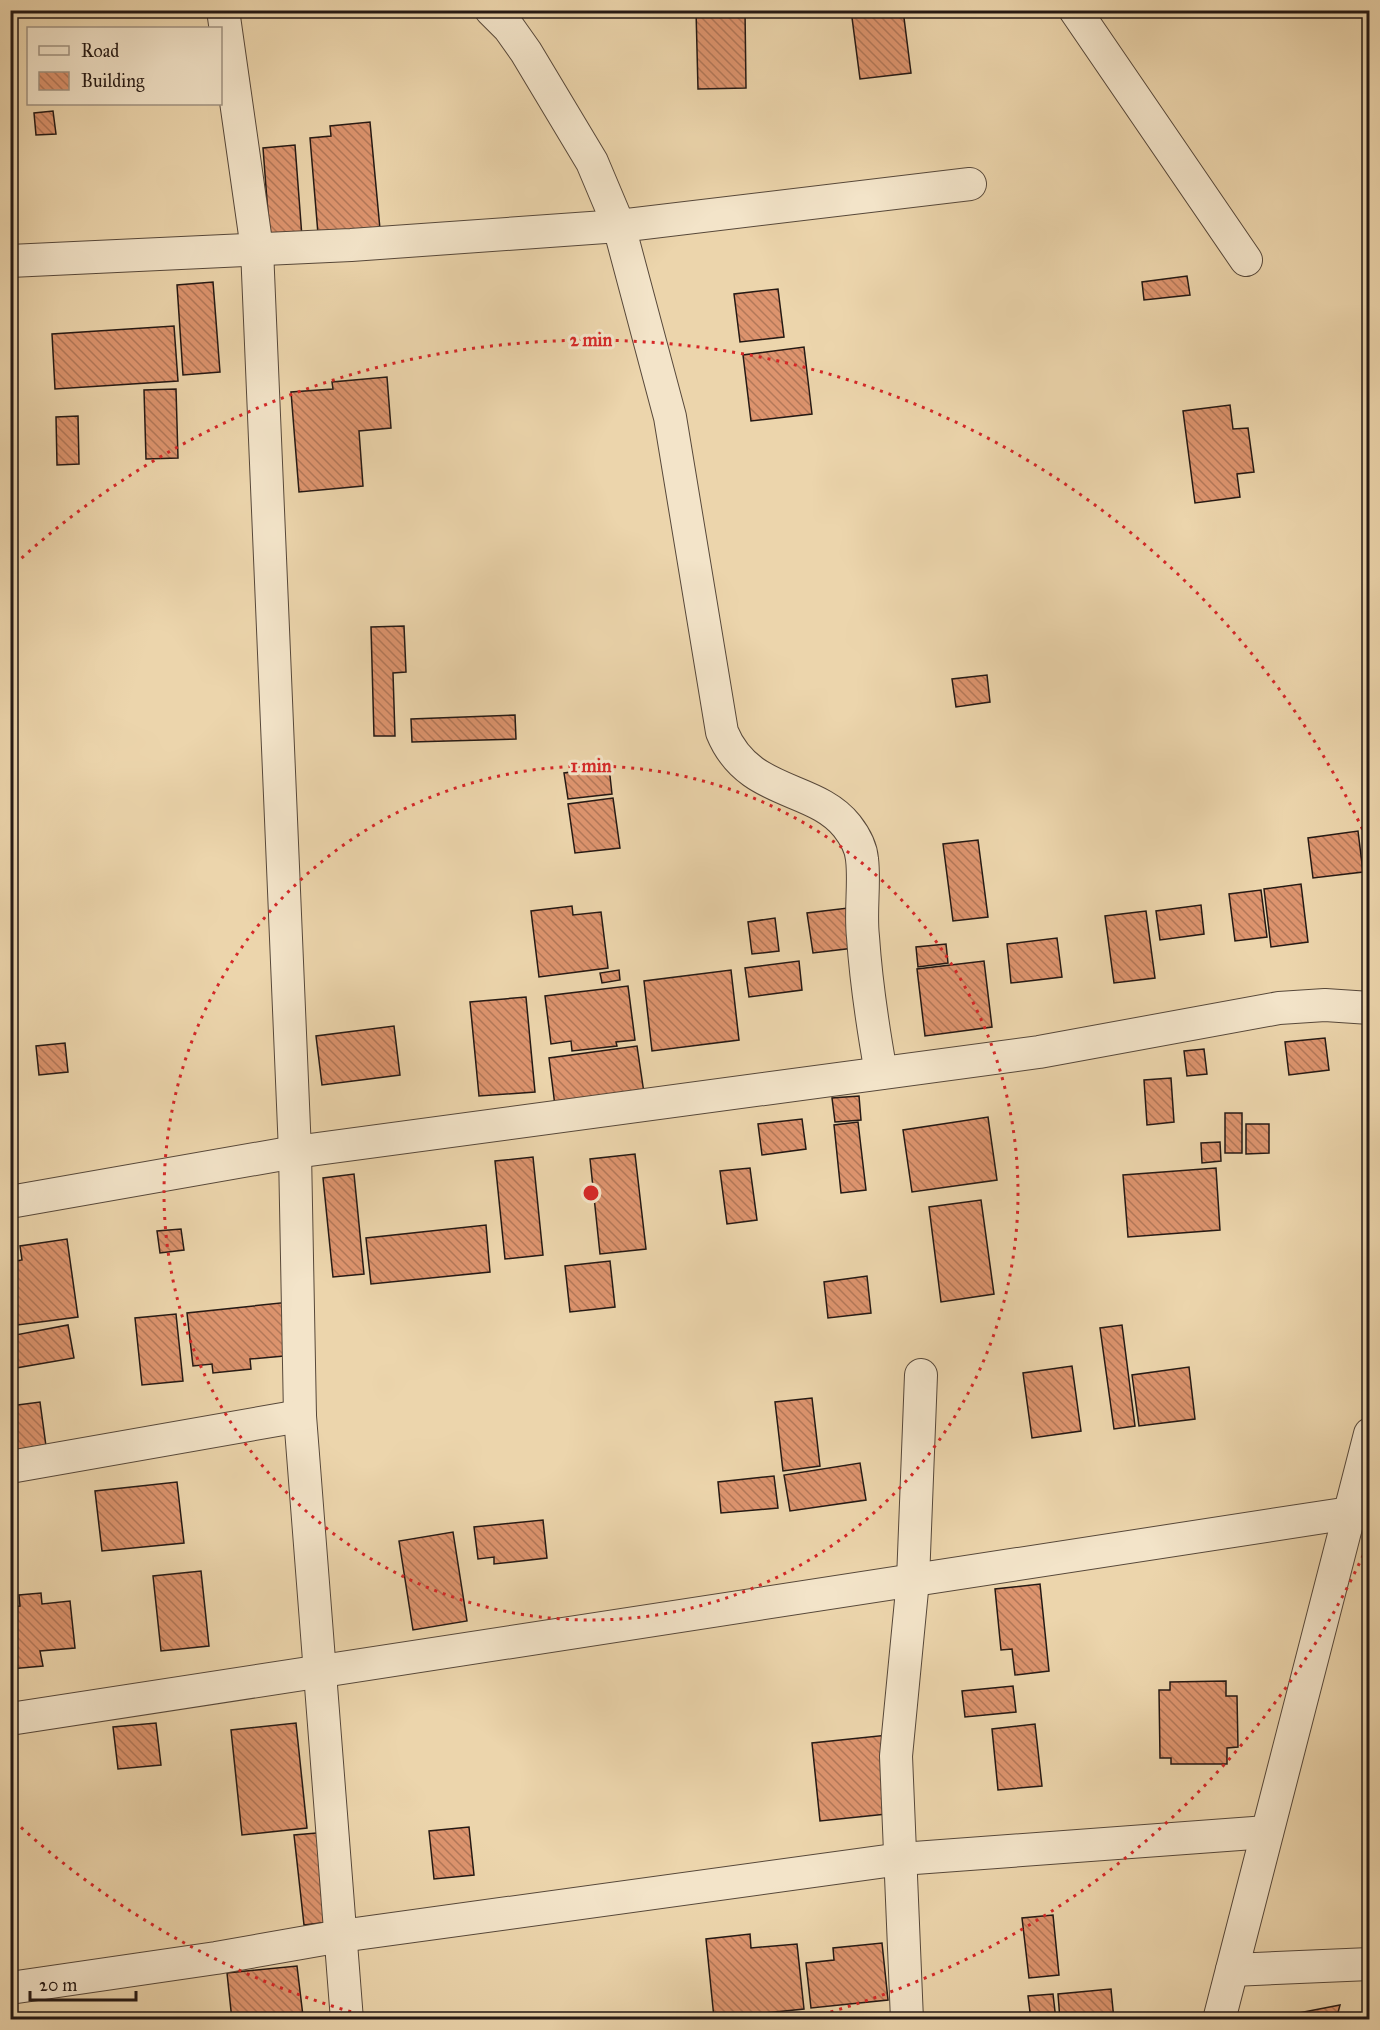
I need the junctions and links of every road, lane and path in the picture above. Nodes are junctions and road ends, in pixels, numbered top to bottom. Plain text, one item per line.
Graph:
1 (492, 10) edge
2 (1074, 10) edge
3 (228, 11) edge
4 (970, 184) dead end
5 (619, 225) junction
6 (257, 249) junction
7 (1246, 260) dead end
8 (10, 261) edge
9 (1370, 1008) edge
10 (881, 1073) junction
11 (296, 1152) junction
12 (10, 1202) edge
13 (921, 1375) dead end
14 (300, 1416) junction
15 (1370, 1434) edge
16 (10, 1467) edge
17 (1350, 1513) junction
18 (913, 1580) junction
19 (320, 1672) junction
20 (10, 1719) edge
21 (1267, 1832) junction
22 (901, 1859) junction
23 (341, 1936) junction
24 (1370, 1964) edge
25 (1232, 1970) junction
26 (10, 1988) edge
27 (347, 2019) edge
28 (907, 2019) edge
29 (1219, 2019) edge

1 - 5 street
2 - 7 street
3 - 6 street
4 - 5 street
5 - 6 street
5 - 10 street
6 - 8 street
6 - 11 street
9 - 10 street
10 - 11 street
11 - 12 street
11 - 14 street
13 - 18 street
14 - 16 street
14 - 19 street
15 - 17 street
17 - 18 street
17 - 21 street
18 - 19 street
18 - 22 street
19 - 20 street
19 - 23 street
21 - 22 street
21 - 25 street
22 - 23 street
22 - 28 street
23 - 26 street
23 - 27 street
24 - 25 street
25 - 29 street

